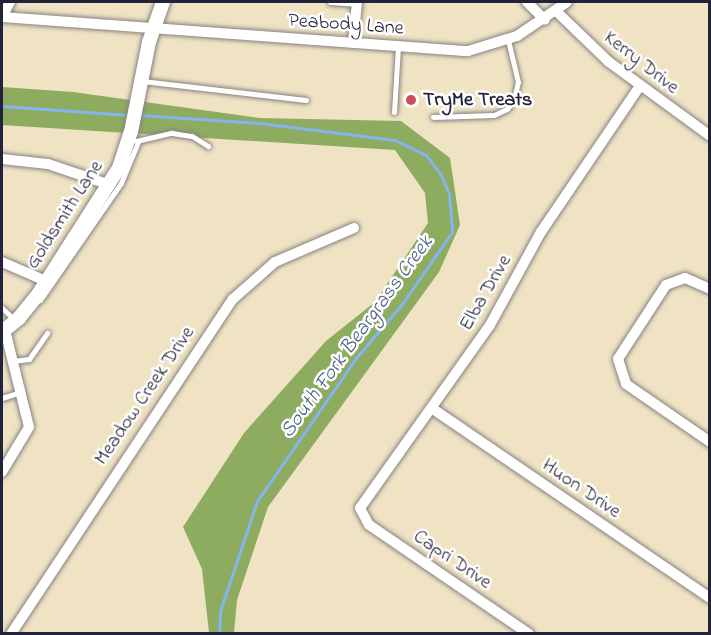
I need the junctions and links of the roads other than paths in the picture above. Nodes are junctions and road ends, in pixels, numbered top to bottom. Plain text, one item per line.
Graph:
1 (10, 2) edge
2 (163, 2) edge
3 (330, 2) edge
4 (527, 2) edge
5 (567, 2) edge
6 (356, 3) edge
7 (556, 11) junction
8 (2, 17) edge
9 (545, 20) junction
10 (154, 29) junction
11 (508, 40) junction
12 (353, 43) junction
13 (398, 47) junction
14 (140, 87) junction
15 (639, 87) junction
16 (306, 100) dead end
17 (394, 112) dead end
18 (433, 117) dead end
19 (710, 136) edge
20 (133, 137) junction
21 (208, 146) dead end
22 (2, 159) edge
23 (110, 185) junction
24 (354, 228) dead end
25 (2, 262) edge
26 (46, 281) junction
27 (710, 289) edge
28 (33, 300) junction
29 (2, 308) edge
30 (8, 328) edge
31 (48, 333) dead end
32 (13, 361) junction
33 (20, 392) junction
34 (2, 398) edge
35 (432, 410) junction
36 (710, 442) edge
37 (2, 472) edge
38 (360, 513) joint
39 (710, 598) edge
40 (11, 633) edge
41 (529, 633) edge

1 - 8 street
2 - 10 street, Goldsmith Lane
3 - 6 lane
4 - 9 street
5 - 7 street, Peabody Lane
6 - 12 street
7 - 9 street, Peabody Lane
7 - 15 street, Kerry Drive
8 - 10 street, Peabody Lane
9 - 11 street, Peabody Lane
10 - 12 street, Peabody Lane
10 - 14 street, Goldsmith Lane
11 - 13 street, Peabody Lane
11 - 18 lane
12 - 13 street, Peabody Lane
13 - 17 lane
14 - 16 lane
14 - 20 street, Goldsmith Lane
15 - 19 street, Kerry Drive
15 - 35 street, Elba Drive
20 - 21 lane
20 - 23 street, Goldsmith Lane
20 - 28 lane
22 - 23 street
23 - 26 street, Goldsmith Lane
24 - 40 street, Meadow Creek Drive
25 - 26 street
26 - 28 street, Goldsmith Lane
27 - 36 street
28 - 30 street, Goldsmith Lane
29 - 30 lane
30 - 32 street
31 - 32 lane
32 - 33 street
33 - 34 lane
33 - 37 street
35 - 38 street, Elba Drive
35 - 39 street, Huon Drive
38 - 41 street, Capri Drive

